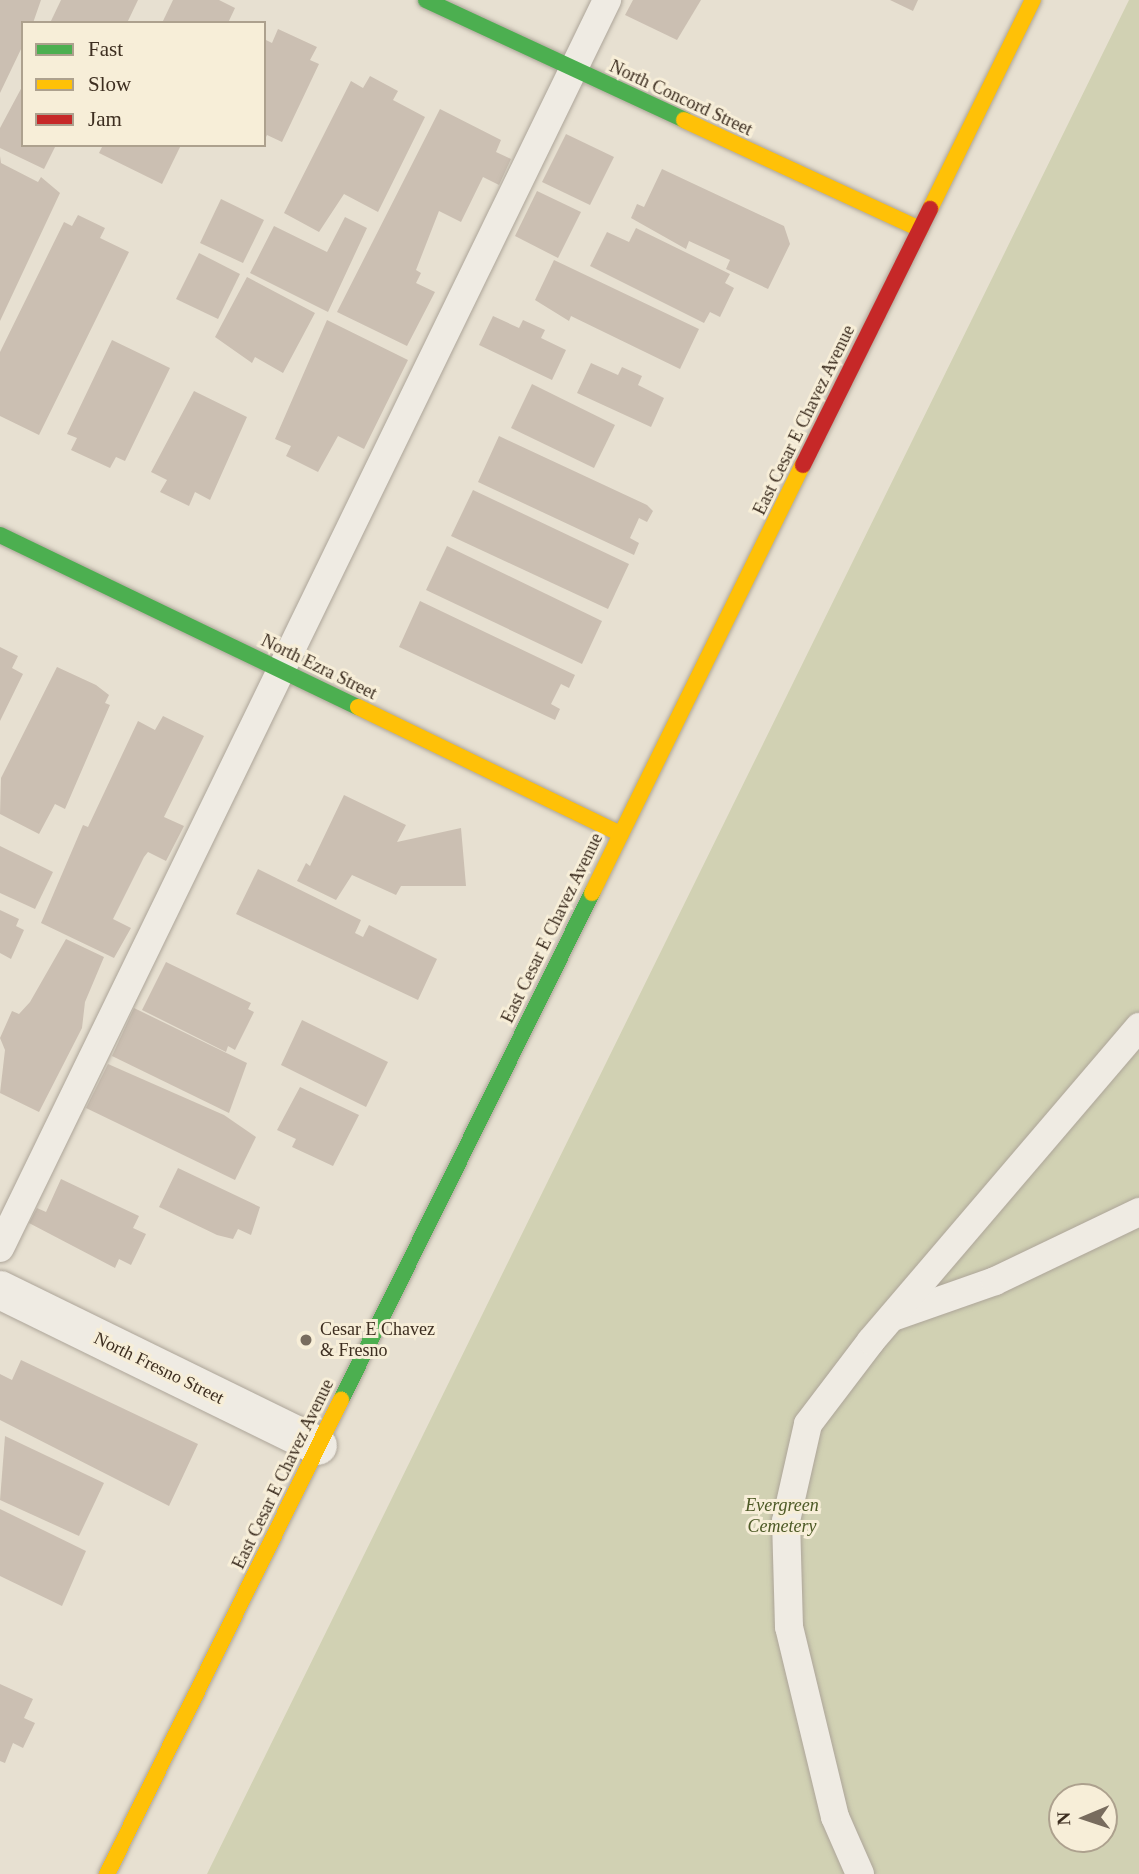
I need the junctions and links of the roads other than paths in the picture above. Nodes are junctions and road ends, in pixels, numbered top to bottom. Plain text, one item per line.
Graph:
1 (426, 0) edge
2 (607, 0) edge
3 (1033, 0) edge
4 (573, 70) junction
5 (920, 229) junction
6 (0, 535) edge
7 (279, 669) junction
8 (621, 834) junction
9 (1139, 1027) edge
10 (1139, 1212) edge
11 (0, 1248) edge
12 (0, 1290) edge
13 (891, 1318) junction
14 (318, 1446) junction
15 (107, 1874) edge
16 (860, 1874) edge

1 - 4 main road, North Concord Street
2 - 4 lane
3 - 5 main road, East Cesar E Chavez Avenue
4 - 5 main road, North Concord Street
4 - 7 lane
5 - 8 main road, East Cesar E Chavez Avenue
6 - 7 main road, North Ezra Street
7 - 8 main road, North Ezra Street
7 - 11 lane
8 - 14 main road, East Cesar E Chavez Avenue
9 - 13 lane
10 - 13 lane
12 - 14 street, North Fresno Street
13 - 16 lane
14 - 15 main road, East Cesar E Chavez Avenue

